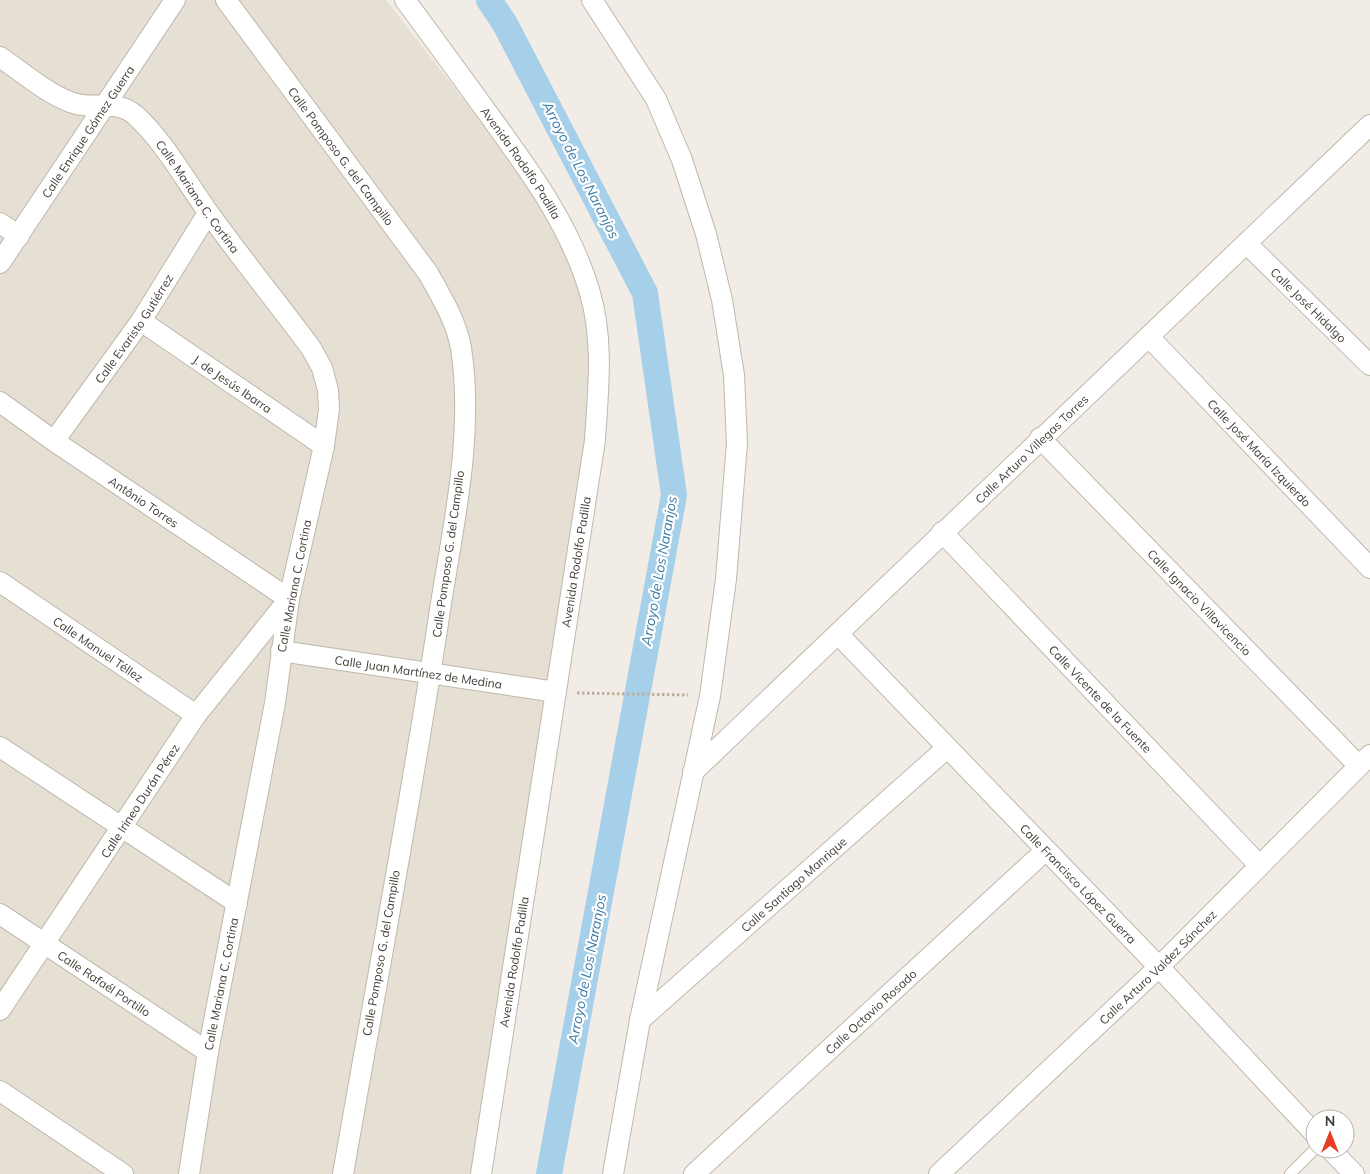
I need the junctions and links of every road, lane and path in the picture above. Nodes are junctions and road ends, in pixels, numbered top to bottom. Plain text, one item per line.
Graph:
1 (226, 0) edge
2 (405, 0) edge
3 (592, 0) edge
4 (166, 3) edge
5 (0, 57) edge
6 (107, 104) junction
7 (1367, 135) edge
8 (208, 213) junction
9 (0, 223) edge
10 (19, 236) junction
11 (1246, 243) junction
12 (0, 263) edge
13 (141, 321) junction
14 (1149, 337) junction
15 (1370, 365) edge
16 (0, 402) edge
17 (1040, 438) junction
18 (54, 441) junction
19 (324, 446) junction
20 (942, 532) junction
21 (1370, 568) edge
22 (0, 582) edge
23 (289, 599) junction
24 (839, 635) junction
25 (281, 651) junction
26 (430, 675) junction
27 (556, 692) junction
28 (605, 693) dead end
29 (710, 696) junction
30 (196, 715) junction
31 (0, 747) edge
32 (947, 748) junction
33 (1364, 760) edge
34 (692, 772) junction
35 (123, 828) junction
36 (1046, 850) junction
37 (1259, 865) junction
38 (237, 902) junction
39 (0, 914) edge
40 (45, 944) junction
41 (1159, 967) junction
42 (0, 1010) edge
43 (640, 1020) junction
44 (208, 1052) junction
45 (0, 1091) edge
46 (1305, 1123) edge
47 (1305, 1159) edge
48 (1340, 1159) edge
49 (123, 1174) edge
50 (189, 1174) edge
51 (343, 1174) edge
52 (481, 1174) edge
53 (613, 1174) edge
54 (694, 1174) edge
55 (939, 1174) edge
56 (1290, 1174) edge
57 (1354, 1174) edge

1 - 26 street, Calle Pomposo G. del Campillo
2 - 27 street, Avenida Rodolfo Padilla
3 - 29 street
4 - 6 street, Calle Enrique Gómez Guerra
5 - 6 street
6 - 8 street, Calle Mariana C. Cortina
6 - 10 street, Calle Enrique Gómez Guerra
7 - 11 street, Calle Arturo Villegas Torres
8 - 13 street, Calle Evaristo Gutiérrez
8 - 19 street, Calle Mariana C. Cortina
9 - 10 street
10 - 12 street, Calle Enrique Gómez Guerra
11 - 14 street, Calle Arturo Villegas Torres
11 - 15 street, Calle José Hidalgo
13 - 18 street, Calle Evaristo Gutiérrez
13 - 19 street, J. de Jesús Ibarra
14 - 17 street, Calle Arturo Villegas Torres
14 - 21 street, Calle José María Izquierdo
16 - 18 street, Antônio Torres
17 - 20 street, Calle Arturo Villegas Torres
17 - 33 street, Calle Ignacio Villavicencio
18 - 23 street, Antônio Torres
19 - 23 street, Calle Mariana C. Cortina
20 - 24 street, Calle Arturo Villegas Torres
20 - 37 street, Calle Vicente de la Fuente
22 - 30 street, Calle Manuel Téllez
23 - 25 street, Calle Mariana C. Cortina
23 - 30 street, Calle Irineo Durán Pérez
24 - 32 street, Calle Francisco López Guerra
24 - 34 street, Calle Arturo Villegas Torres
25 - 26 street, Calle Juan Martínez de Medina
25 - 38 street, Calle Mariana C. Cortina
26 - 27 street, Calle Juan Martínez de Medina
26 - 51 street, Calle Pomposo G. del Campillo
27 - 52 street, Avenida Rodolfo Padilla
28 - 29 path
29 - 34 street
30 - 35 street, Calle Irineo Durán Pérez
31 - 35 street
32 - 36 street, Calle Francisco López Guerra
32 - 43 street, Calle Santiago Manrique
33 - 37 street, Calle Arturo Valdez Sánchez
34 - 43 street
35 - 38 street
35 - 40 street, Calle Irineo Durán Pérez
36 - 41 street, Calle Francisco López Guerra
36 - 54 street, Calle Octavio Rosado
37 - 41 street, Calle Arturo Valdez Sánchez
38 - 44 street, Calle Mariana C. Cortina
39 - 40 street, Calle Rafaél Portillo
40 - 42 street, Calle Irineo Durán Pérez
40 - 44 street, Calle Rafaél Portillo
41 - 46 street, Calle Francisco López Guerra
41 - 55 street, Calle Arturo Valdez Sánchez
43 - 53 street
44 - 50 street, Calle Mariana C. Cortina
45 - 49 street
47 - 56 lane
48 - 57 street

